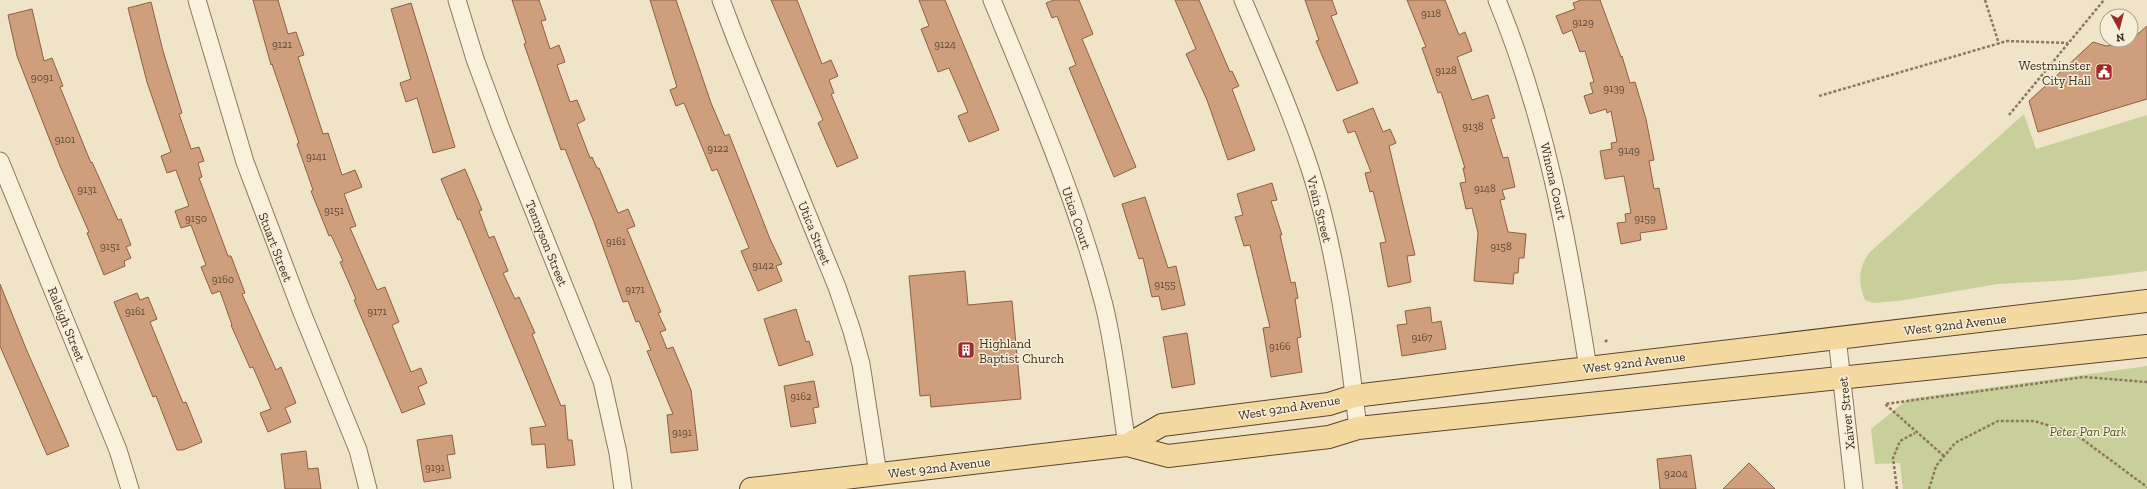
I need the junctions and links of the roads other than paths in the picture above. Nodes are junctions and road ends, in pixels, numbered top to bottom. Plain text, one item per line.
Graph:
1 (197, 0) edge
2 (457, 0) edge
3 (722, 0) edge
4 (992, 0) edge
5 (1243, 0) edge
6 (1496, 0) edge
7 (0, 161) edge
8 (2147, 301) edge
9 (1837, 337) junction
10 (2147, 346) edge
11 (1588, 368) junction
12 (1842, 379) junction
13 (1354, 396) junction
14 (1358, 428) junction
15 (1127, 445) junction
16 (878, 474) junction
17 (130, 489) edge
18 (368, 489) edge
19 (623, 489) edge
20 (751, 489) edge
21 (1854, 489) edge

1 - 18 street, Stuart Street
2 - 19 street, Tennyson Street
3 - 16 street, Utica Street
4 - 15 street, Utica Court
5 - 13 street, Vrain Street
6 - 11 street, Winona Court
7 - 17 street, Raleigh Street
8 - 9 main road, West 92nd Avenue
9 - 11 main road, West 92nd Avenue
9 - 12 street, Xaiver Street
10 - 12 main road, West 92nd Avenue
11 - 13 main road, West 92nd Avenue
12 - 14 main road, West 92nd Avenue
12 - 21 street, Xaiver Street
13 - 14 street, Vrain Street
13 - 15 main road, West 92nd Avenue
14 - 15 main road, West 92nd Avenue
15 - 16 main road, West 92nd Avenue
16 - 20 main road, West 92nd Avenue

